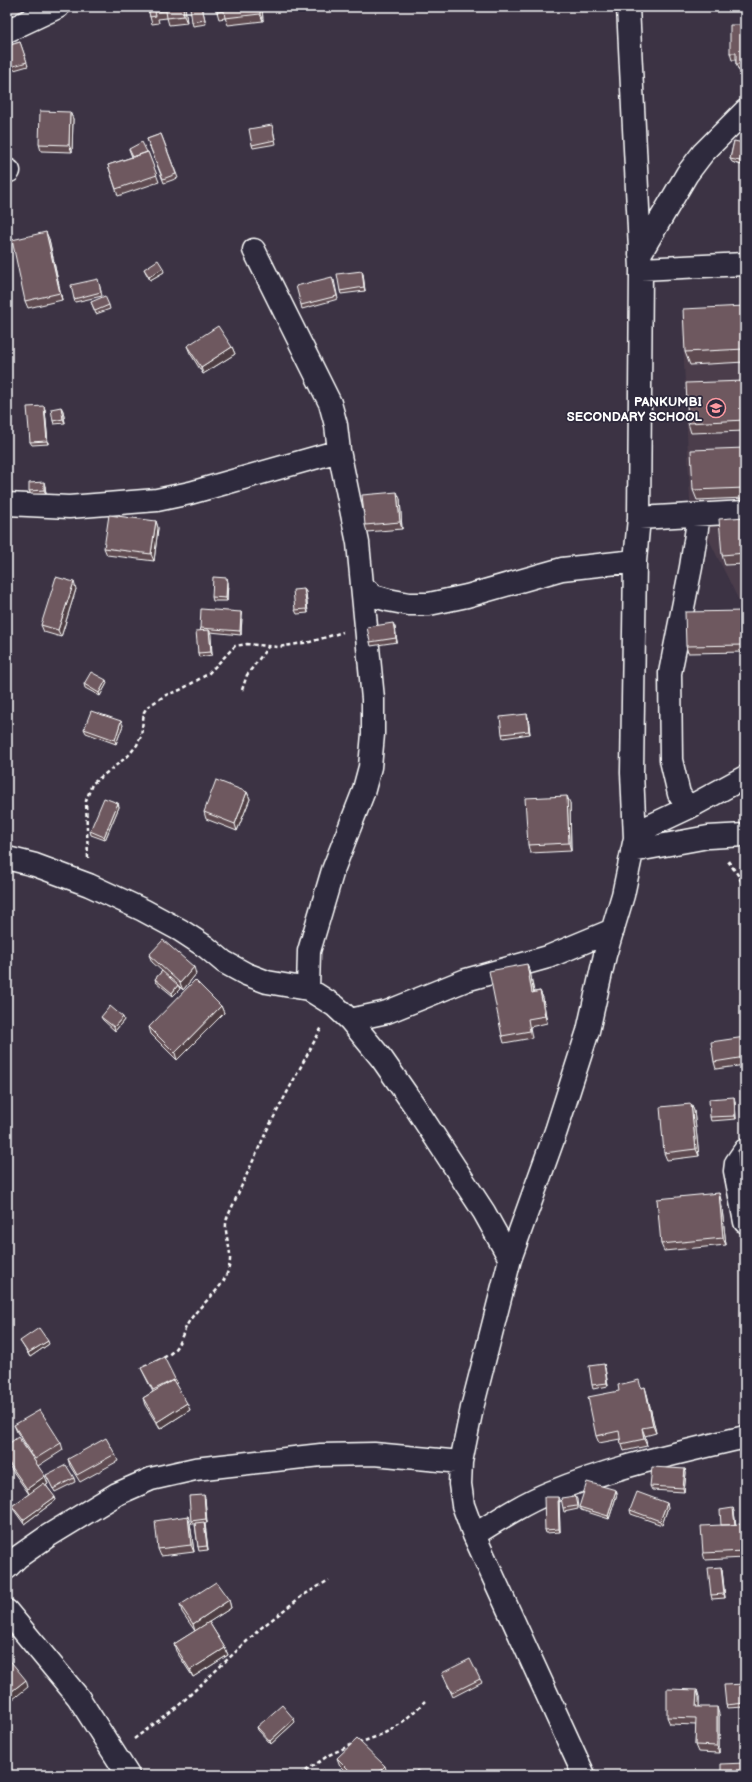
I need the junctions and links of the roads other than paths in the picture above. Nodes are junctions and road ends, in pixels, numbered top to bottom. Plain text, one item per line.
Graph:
1 (58, 7) edge
2 (628, 7) edge
3 (7, 31) edge
4 (745, 111) edge
5 (254, 250) dead end
6 (641, 262) junction
7 (745, 264) edge
8 (339, 451) junction
9 (7, 504) edge
10 (745, 512) edge
11 (699, 515) junction
12 (639, 518) junction
13 (635, 561) junction
14 (362, 586) junction
15 (745, 777) edge
16 (688, 808) junction
17 (745, 835) edge
18 (634, 842) junction
19 (7, 858) edge
20 (613, 930) junction
21 (308, 989) junction
22 (342, 1013) junction
23 (745, 1150) edge
24 (745, 1222) edge
25 (510, 1259) junction
26 (745, 1437) edge
27 (461, 1462) junction
28 (474, 1535) junction
29 (7, 1568) edge
30 (7, 1611) edge
31 (128, 1775) edge
32 (584, 1775) edge

1 - 3 street
2 - 6 street
4 - 6 street
5 - 8 street
6 - 7 street
6 - 12 street
8 - 9 street
8 - 14 street
10 - 11 street
11 - 12 street
11 - 16 street
12 - 13 street
13 - 14 street
13 - 18 street
14 - 21 street
15 - 16 street
16 - 18 street
17 - 18 street
18 - 20 street
19 - 21 street
20 - 22 street
20 - 25 street
21 - 22 street
22 - 25 street
23 - 24 street
25 - 27 street
26 - 28 street
27 - 28 street
27 - 29 street
28 - 32 street
30 - 31 street

